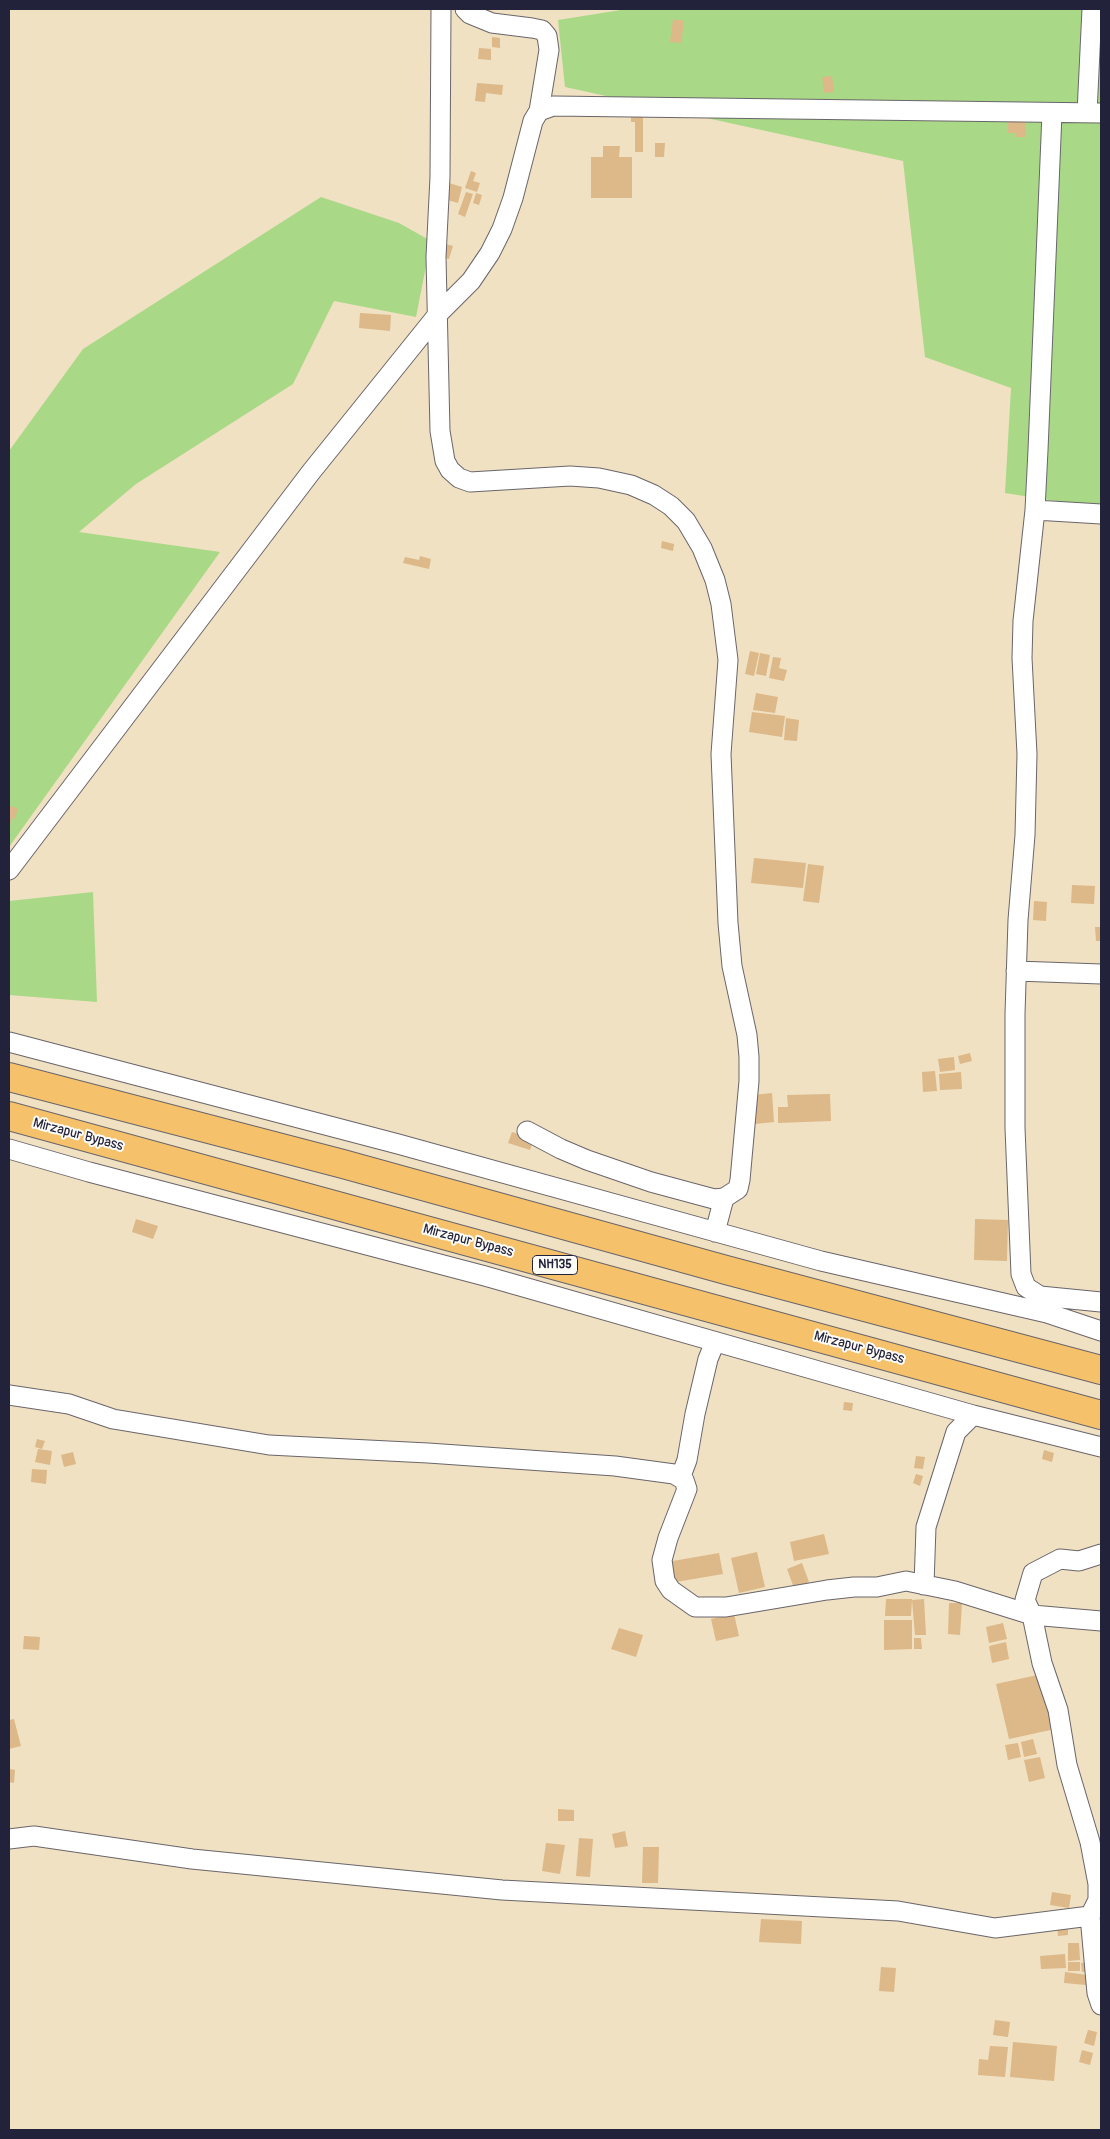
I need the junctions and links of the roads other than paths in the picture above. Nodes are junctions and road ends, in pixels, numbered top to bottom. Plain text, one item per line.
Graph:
1 (441, 9) edge
2 (464, 9) edge
3 (1092, 9) edge
4 (539, 111) junction
5 (1052, 113) junction
6 (1094, 113) edge
7 (439, 312) junction
8 (1034, 510) junction
9 (1101, 514) edge
10 (9, 870) edge
11 (1016, 971) junction
12 (1101, 974) edge
13 (9, 1042) edge
14 (9, 1077) edge
15 (9, 1116) edge
16 (527, 1132) dead end
17 (9, 1149) edge
18 (724, 1198) junction
19 (715, 1232) junction
20 (1101, 1302) edge
21 (1101, 1331) edge
22 (716, 1342) junction
23 (1101, 1370) edge
24 (9, 1395) edge
25 (1101, 1414) edge
26 (973, 1415) junction
27 (1101, 1446) edge
28 (681, 1476) junction
29 (1101, 1554) edge
30 (924, 1585) junction
31 (1032, 1615) junction
32 (1101, 1621) edge
33 (10, 1837) edge
34 (1090, 1916) junction
35 (1101, 2005) edge

1 - 7 street
2 - 4 street
3 - 6 street
4 - 5 street
4 - 7 street
5 - 6 street
5 - 8 street
7 - 10 street
7 - 18 street
8 - 9 street
8 - 11 street
11 - 12 street
11 - 20 street
13 - 19 street
14 - 23 highway
15 - 25 highway, Mirzapur Bypass / NH135
16 - 18 street
17 - 22 street
18 - 19 street
19 - 21 street
22 - 26 street
22 - 28 street
24 - 28 street
26 - 27 street
26 - 30 street
28 - 30 street
29 - 31 street
30 - 31 street
31 - 32 street
31 - 34 street
33 - 34 street
34 - 35 street

